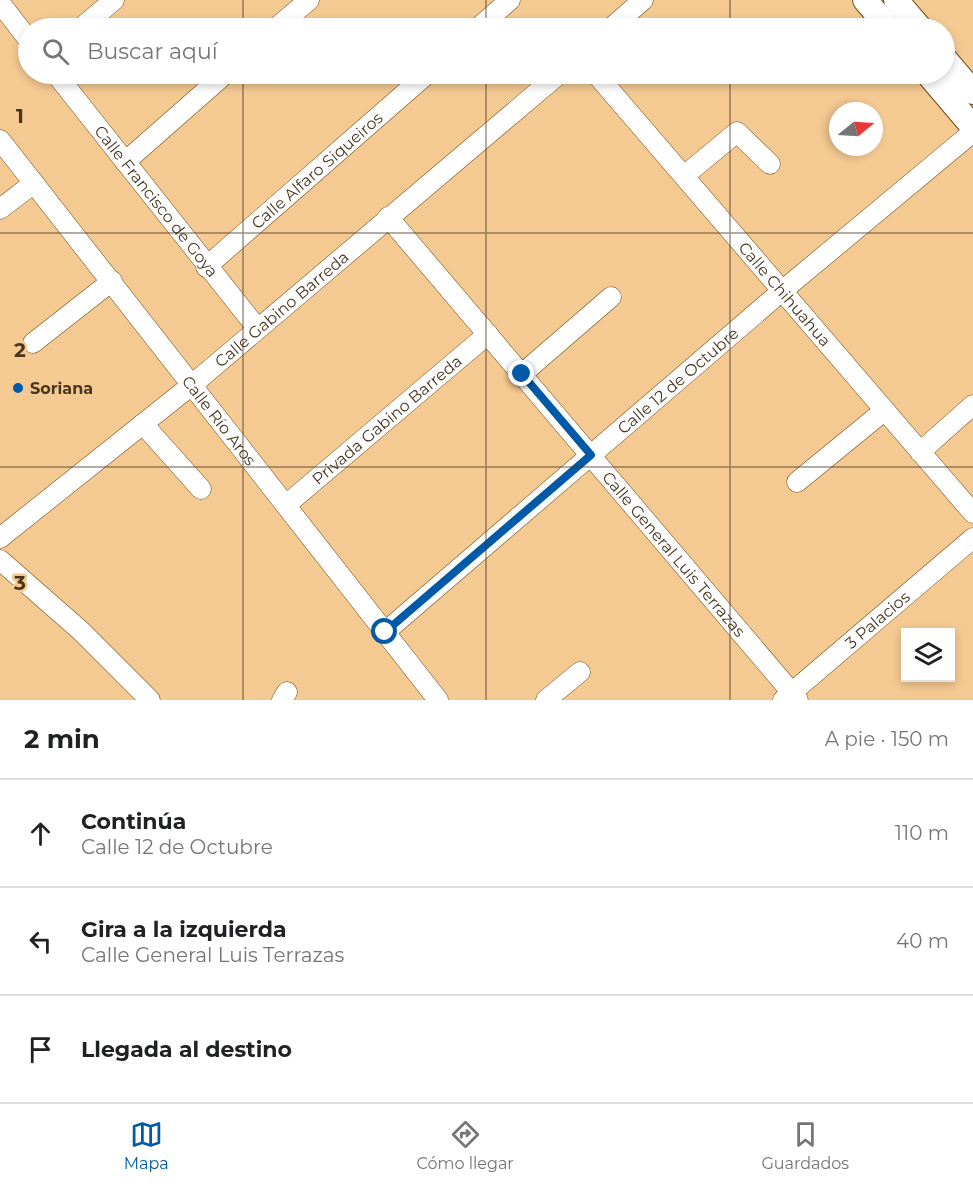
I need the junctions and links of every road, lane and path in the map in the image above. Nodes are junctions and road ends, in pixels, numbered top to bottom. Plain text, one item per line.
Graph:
1 (114, 0) edge
2 (309, 0) edge
3 (510, 0) edge
4 (643, 0) edge
5 (865, 0) edge
6 (897, 0) edge
7 (0, 3) edge
8 (93, 18) edge
9 (288, 18) edge
10 (489, 18) edge
11 (622, 18) edge
12 (880, 18) edge
13 (912, 18) edge
14 (18, 26) edge
15 (955, 80) edge
16 (64, 84) edge
17 (214, 84) edge
18 (416, 84) edge
19 (547, 84) edge
20 (606, 84) edge
21 (939, 84) edge
22 (971, 114) edge
23 (0, 140) edge
24 (125, 162) junction
25 (770, 164) dead end
26 (684, 176) junction
27 (34, 183) junction
28 (0, 209) edge
29 (388, 217) junction
30 (206, 267) junction
31 (112, 281) junction
32 (782, 291) junction
33 (611, 297) dead end
34 (257, 328) junction
35 (488, 334) junction
36 (33, 343) dead end
37 (522, 374) junction
38 (193, 384) junction
39 (973, 405) edge
40 (885, 410) junction
41 (143, 424) junction
42 (921, 452) junction
43 (591, 455) junction
44 (797, 482) dead end
45 (201, 489) dead end
46 (286, 505) junction
47 (973, 513) edge
48 (0, 538) edge
49 (973, 538) edge
50 (0, 560) edge
51 (385, 632) junction
52 (580, 672) dead end
53 (791, 698) edge
54 (150, 700) edge
55 (438, 700) edge
56 (546, 700) edge

1 - 8 street
2 - 9 street
3 - 10 street
4 - 11 street
5 - 12 main road
6 - 13 main road
7 - 14 street
15 - 22 main road
16 - 24 street, Calle Francisco de Goya
17 - 24 street
18 - 30 street, Calle Alfaro Siqueiros
19 - 29 street, Calle Gabino Barreda
20 - 26 street, Calle Chihuahua
21 - 22 main road
22 - 32 street, Calle 12 de Octubre
23 - 27 street, Calle Río Aros
24 - 30 street, Calle Francisco de Goya
25 - 26 street
26 - 32 street, Calle Chihuahua
27 - 28 street
27 - 31 street, Calle Río Aros
29 - 34 street, Calle Gabino Barreda
29 - 35 street, Calle General Luis Terrazas
30 - 34 street, Calle Francisco de Goya
31 - 36 street
31 - 38 street, Calle Río Aros
32 - 40 street, Calle Chihuahua
32 - 43 street, Calle 12 de Octubre
33 - 37 street
34 - 38 street, Calle Gabino Barreda
35 - 37 street, Calle General Luis Terrazas
35 - 46 street, Privada Gabino Barreda
37 - 43 street, Calle General Luis Terrazas
38 - 41 street, Calle Gabino Barreda
38 - 46 street, Calle Río Aros
39 - 42 street
40 - 42 street, Calle Chihuahua
40 - 44 street
41 - 45 street
41 - 48 street, Calle Gabino Barreda
42 - 47 street, Calle Chihuahua
43 - 51 street, Calle 12 de Octubre
43 - 53 street, Calle General Luis Terrazas
46 - 51 street, Calle Río Aros
49 - 53 street, 3 Palacios
50 - 54 street
51 - 55 street, Calle Río Aros
52 - 56 street

